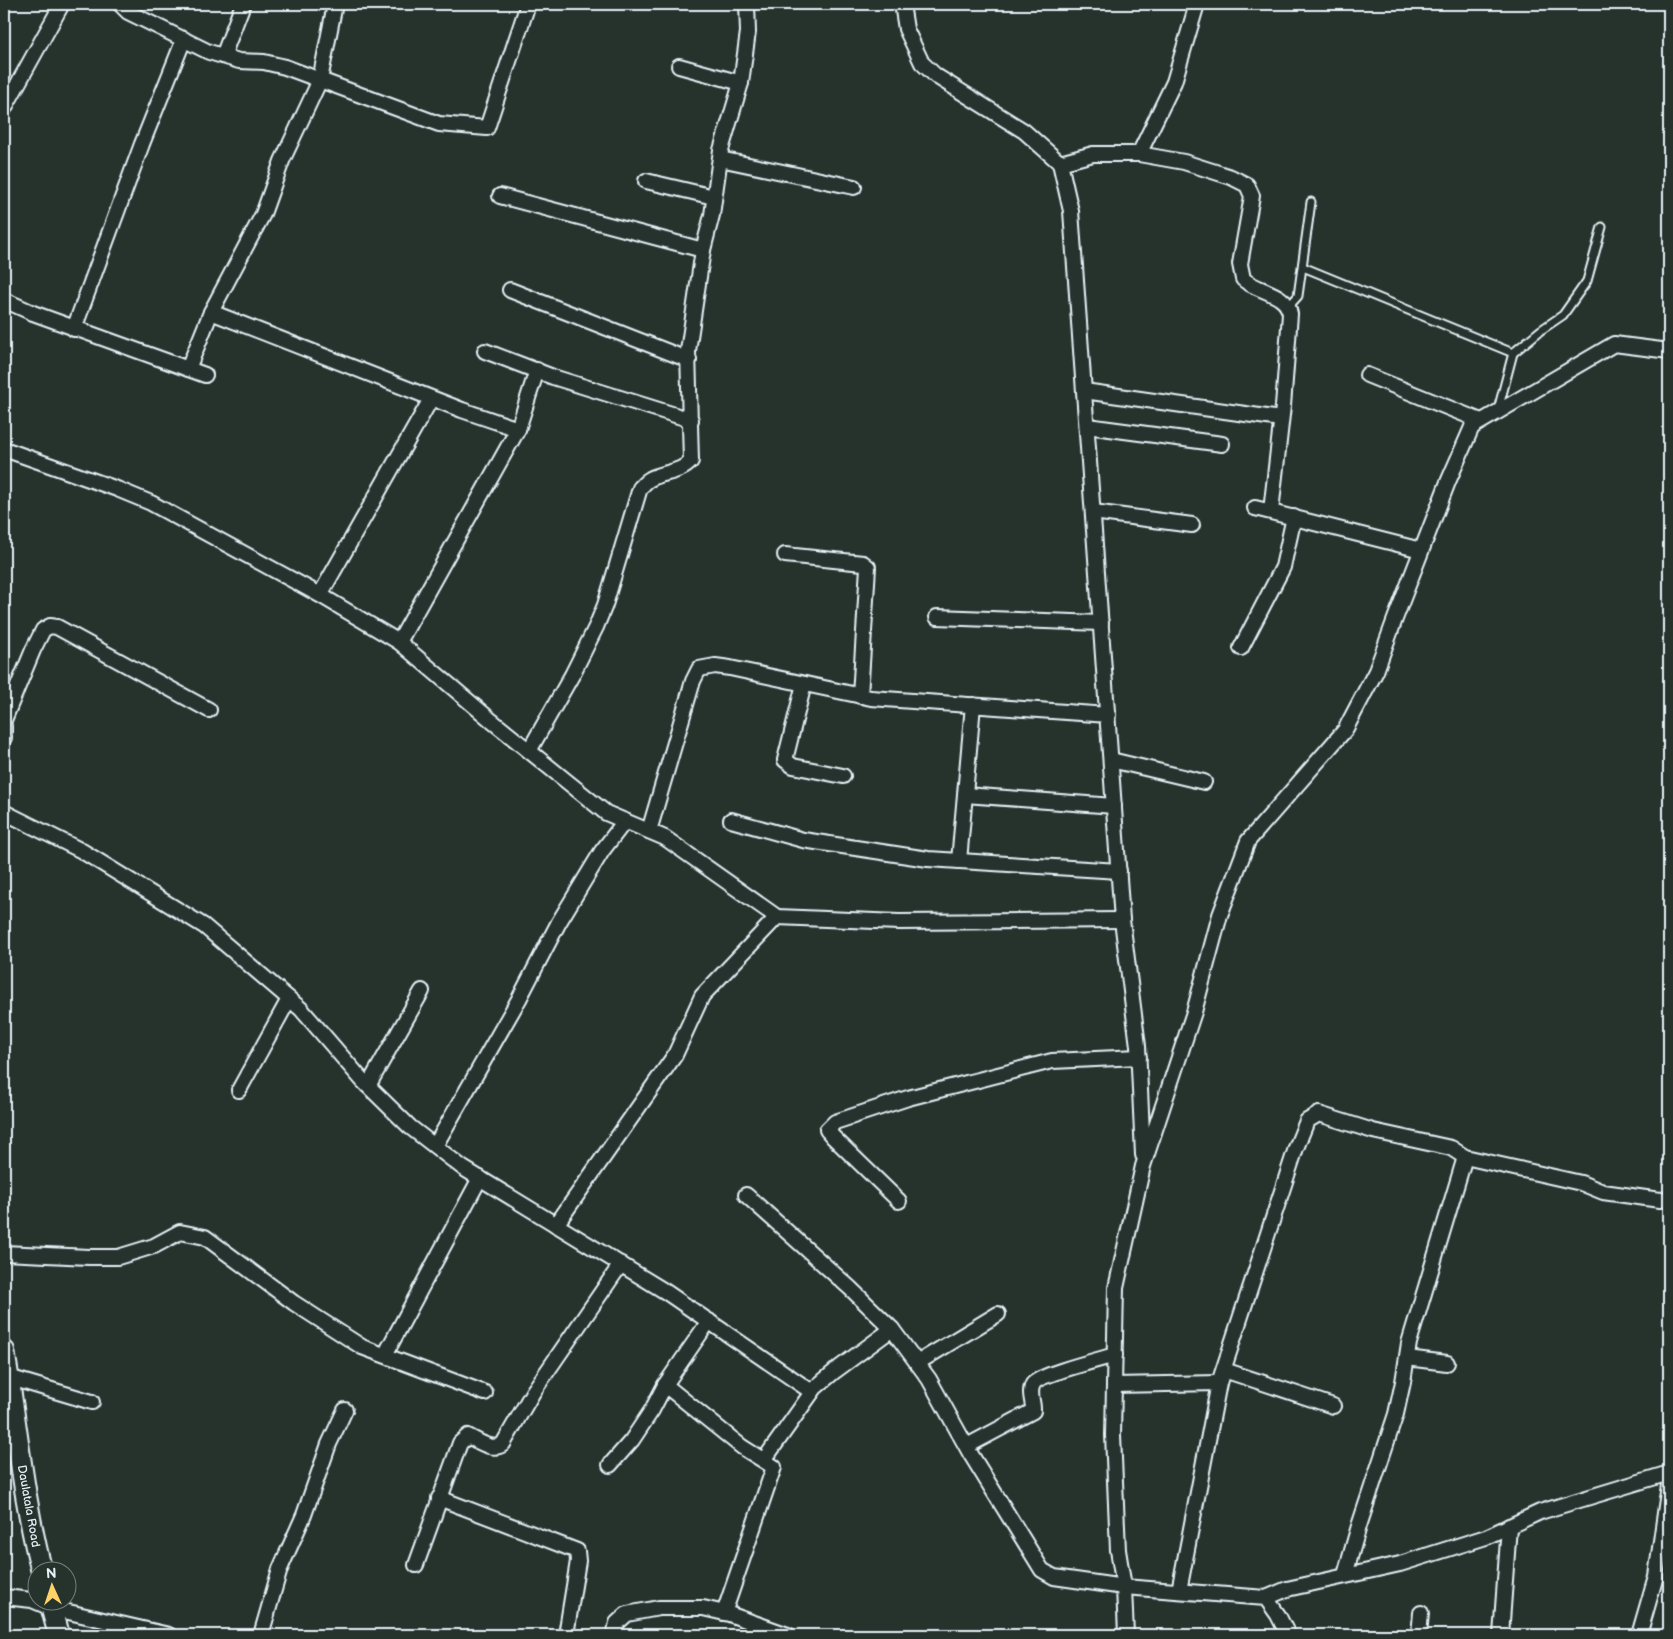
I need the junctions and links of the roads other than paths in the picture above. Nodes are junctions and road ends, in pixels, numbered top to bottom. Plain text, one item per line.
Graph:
1 (62, 4) edge
2 (120, 4) edge
3 (243, 4) edge
4 (335, 4) edge
5 (528, 4) edge
6 (747, 4) edge
7 (902, 4) edge
8 (1197, 4) edge
9 (184, 40) junction
10 (223, 56) junction
11 (679, 66) dead end
12 (320, 80) junction
13 (741, 84) junction
14 (4, 109) edge
15 (1139, 154) junction
16 (720, 159) junction
17 (1060, 163) junction
18 (646, 181) dead end
19 (854, 187) dead end
20 (500, 196) dead end
21 (714, 197) junction
22 (1312, 202) dead end
23 (1602, 227) dead end
24 (704, 250) junction
25 (1303, 267) junction
26 (510, 290) dead end
27 (4, 300) edge
28 (1289, 306) junction
29 (210, 312) junction
30 (74, 329) junction
31 (1669, 351) edge
32 (485, 352) dead end
33 (1513, 353) junction
34 (689, 360) junction
35 (188, 369) junction
36 (537, 370) junction
37 (205, 375) dead end
38 (1367, 375) dead end
39 (1084, 391) junction
40 (431, 399) junction
41 (1498, 411) junction
42 (1281, 419) junction
43 (690, 420) junction
44 (1481, 421) junction
45 (1087, 426) junction
46 (518, 429) junction
47 (1222, 444) dead end
48 (4, 449) edge
49 (1255, 508) dead end
50 (1271, 511) junction
51 (1093, 512) junction
52 (1294, 517) junction
53 (1192, 525) dead end
54 (1421, 550) junction
55 (785, 556) dead end
56 (320, 595) junction
57 (938, 616) dead end
58 (1101, 623) junction
59 (399, 642) junction
60 (1241, 648) dead end
61 (804, 684) junction
62 (860, 696) junction
63 (973, 705) junction
64 (209, 710) dead end
65 (1108, 715) junction
66 (4, 720) edge
67 (4, 726) edge
68 (4, 738) edge
69 (529, 751) junction
70 (1111, 760) junction
71 (843, 776) dead end
72 (1204, 782) dead end
73 (965, 795) junction
74 (1114, 806) junction
75 (4, 812) edge
76 (731, 820) dead end
77 (625, 822) junction
78 (650, 831) junction
79 (959, 861) junction
80 (1119, 871) junction
81 (777, 917) junction
82 (1122, 920) junction
83 (422, 991) dead end
84 (289, 999) junction
85 (1139, 1057) junction
86 (368, 1086) junction
87 (239, 1090) dead end
88 (435, 1146) junction
89 (1466, 1157) junction
90 (1143, 1166) junction
91 (480, 1178) junction
92 (746, 1195) dead end
93 (1669, 1199) edge
94 (899, 1201) dead end
95 (556, 1225) junction
96 (4, 1253) edge
97 (621, 1264) junction
98 (998, 1314) dead end
99 (708, 1321) junction
100 (892, 1329) junction
101 (4, 1351) edge
102 (384, 1355) junction
103 (1115, 1355) junction
104 (1407, 1358) junction
105 (1447, 1362) dead end
106 (917, 1363) junction
107 (1224, 1370) junction
108 (8, 1377) junction
109 (1219, 1383) junction
110 (665, 1385) junction
111 (1114, 1385) junction
112 (812, 1392) junction
113 (485, 1393) dead end
114 (92, 1402) dead end
115 (1333, 1406) dead end
116 (345, 1410) dead end
117 (967, 1446) junction
118 (764, 1460) junction
119 (610, 1464) dead end
120 (1669, 1473) edge
121 (1669, 1485) edge
122 (440, 1498) junction
123 (1509, 1526) junction
124 (39, 1562) edge
125 (416, 1565) dead end
126 (1346, 1575) junction
127 (1124, 1587) junction
128 (1180, 1591) junction
129 (4, 1597) edge
130 (1266, 1598) junction
131 (28, 1601) edge
132 (48, 1612) edge
133 (78, 1612) edge
134 (724, 1613) junction
135 (1421, 1613) dead end
136 (772, 1632) edge
137 (59, 1635) edge
138 (169, 1635) edge
139 (261, 1635) edge
140 (566, 1635) edge
141 (614, 1635) edge
142 (788, 1635) edge
143 (1126, 1635) edge
144 (1288, 1635) edge
145 (1420, 1635) edge
146 (1501, 1635) edge
147 (1639, 1635) edge

1 - 14 street
2 - 9 street
3 - 10 street
4 - 12 street
5 - 12 street
6 - 13 street
7 - 17 street
8 - 15 street
9 - 10 street
9 - 30 street
10 - 12 street
11 - 13 street
12 - 29 street
13 - 16 street
15 - 17 street
15 - 28 street
16 - 19 street
16 - 21 street
17 - 39 street
18 - 21 street
20 - 24 street
21 - 24 street
22 - 25 lane
23 - 33 lane
24 - 34 street
25 - 28 lane
25 - 33 lane
26 - 34 street
27 - 30 street
28 - 42 street
29 - 35 street
29 - 40 street
30 - 35 street
31 - 41 street
32 - 36 street
33 - 41 lane
34 - 43 street
35 - 37 street
36 - 43 street
36 - 46 street
38 - 44 street
39 - 42 street
39 - 45 street
40 - 46 street
40 - 56 street
41 - 44 street
42 - 50 street
43 - 69 street
44 - 54 street
45 - 47 street
45 - 51 street
46 - 59 street
48 - 56 street
49 - 50 street
50 - 52 street
51 - 53 street
51 - 58 street
52 - 54 street
52 - 60 street
54 - 90 street
55 - 62 street
56 - 59 street
57 - 58 street
58 - 65 street
59 - 69 street
61 - 62 street
61 - 71 street
61 - 78 street
62 - 63 street
63 - 65 street
63 - 73 street
64 - 66 street
65 - 70 street
67 - 68 street
69 - 77 street
70 - 72 street
70 - 74 street
73 - 74 street
73 - 79 street
74 - 80 street
75 - 84 street
76 - 79 street
77 - 78 street
77 - 88 street
78 - 81 street
79 - 80 street
80 - 82 street
81 - 82 street
81 - 95 street
82 - 85 street
83 - 86 street
84 - 86 street
84 - 87 street
85 - 90 street
85 - 94 street
86 - 88 street
88 - 91 street
89 - 93 street
89 - 104 street
89 - 107 street
90 - 103 street
91 - 95 street
91 - 102 street
92 - 100 street
95 - 97 street
96 - 102 street
97 - 99 street
97 - 122 street
98 - 106 street
99 - 110 street
99 - 112 street
100 - 106 street
100 - 112 street
101 - 108 main road, Daulatala Road
102 - 113 street
103 - 111 street
103 - 117 street
104 - 105 street
104 - 126 street
106 - 117 street
107 - 109 street
107 - 115 street
108 - 114 street
108 - 124 main road, Daulatala Road
109 - 111 street
109 - 128 street
110 - 118 street
110 - 119 street
111 - 127 street
112 - 118 street
116 - 139 street
117 - 127 street
118 - 134 street
120 - 123 street
121 - 147 street
122 - 125 street
122 - 140 street
123 - 126 street
123 - 146 street
126 - 130 street
127 - 128 street
127 - 143 street
128 - 130 street
129 - 131 street
130 - 144 street
132 - 137 main road
133 - 138 street
134 - 136 street
134 - 141 street
135 - 145 street
136 - 142 street

